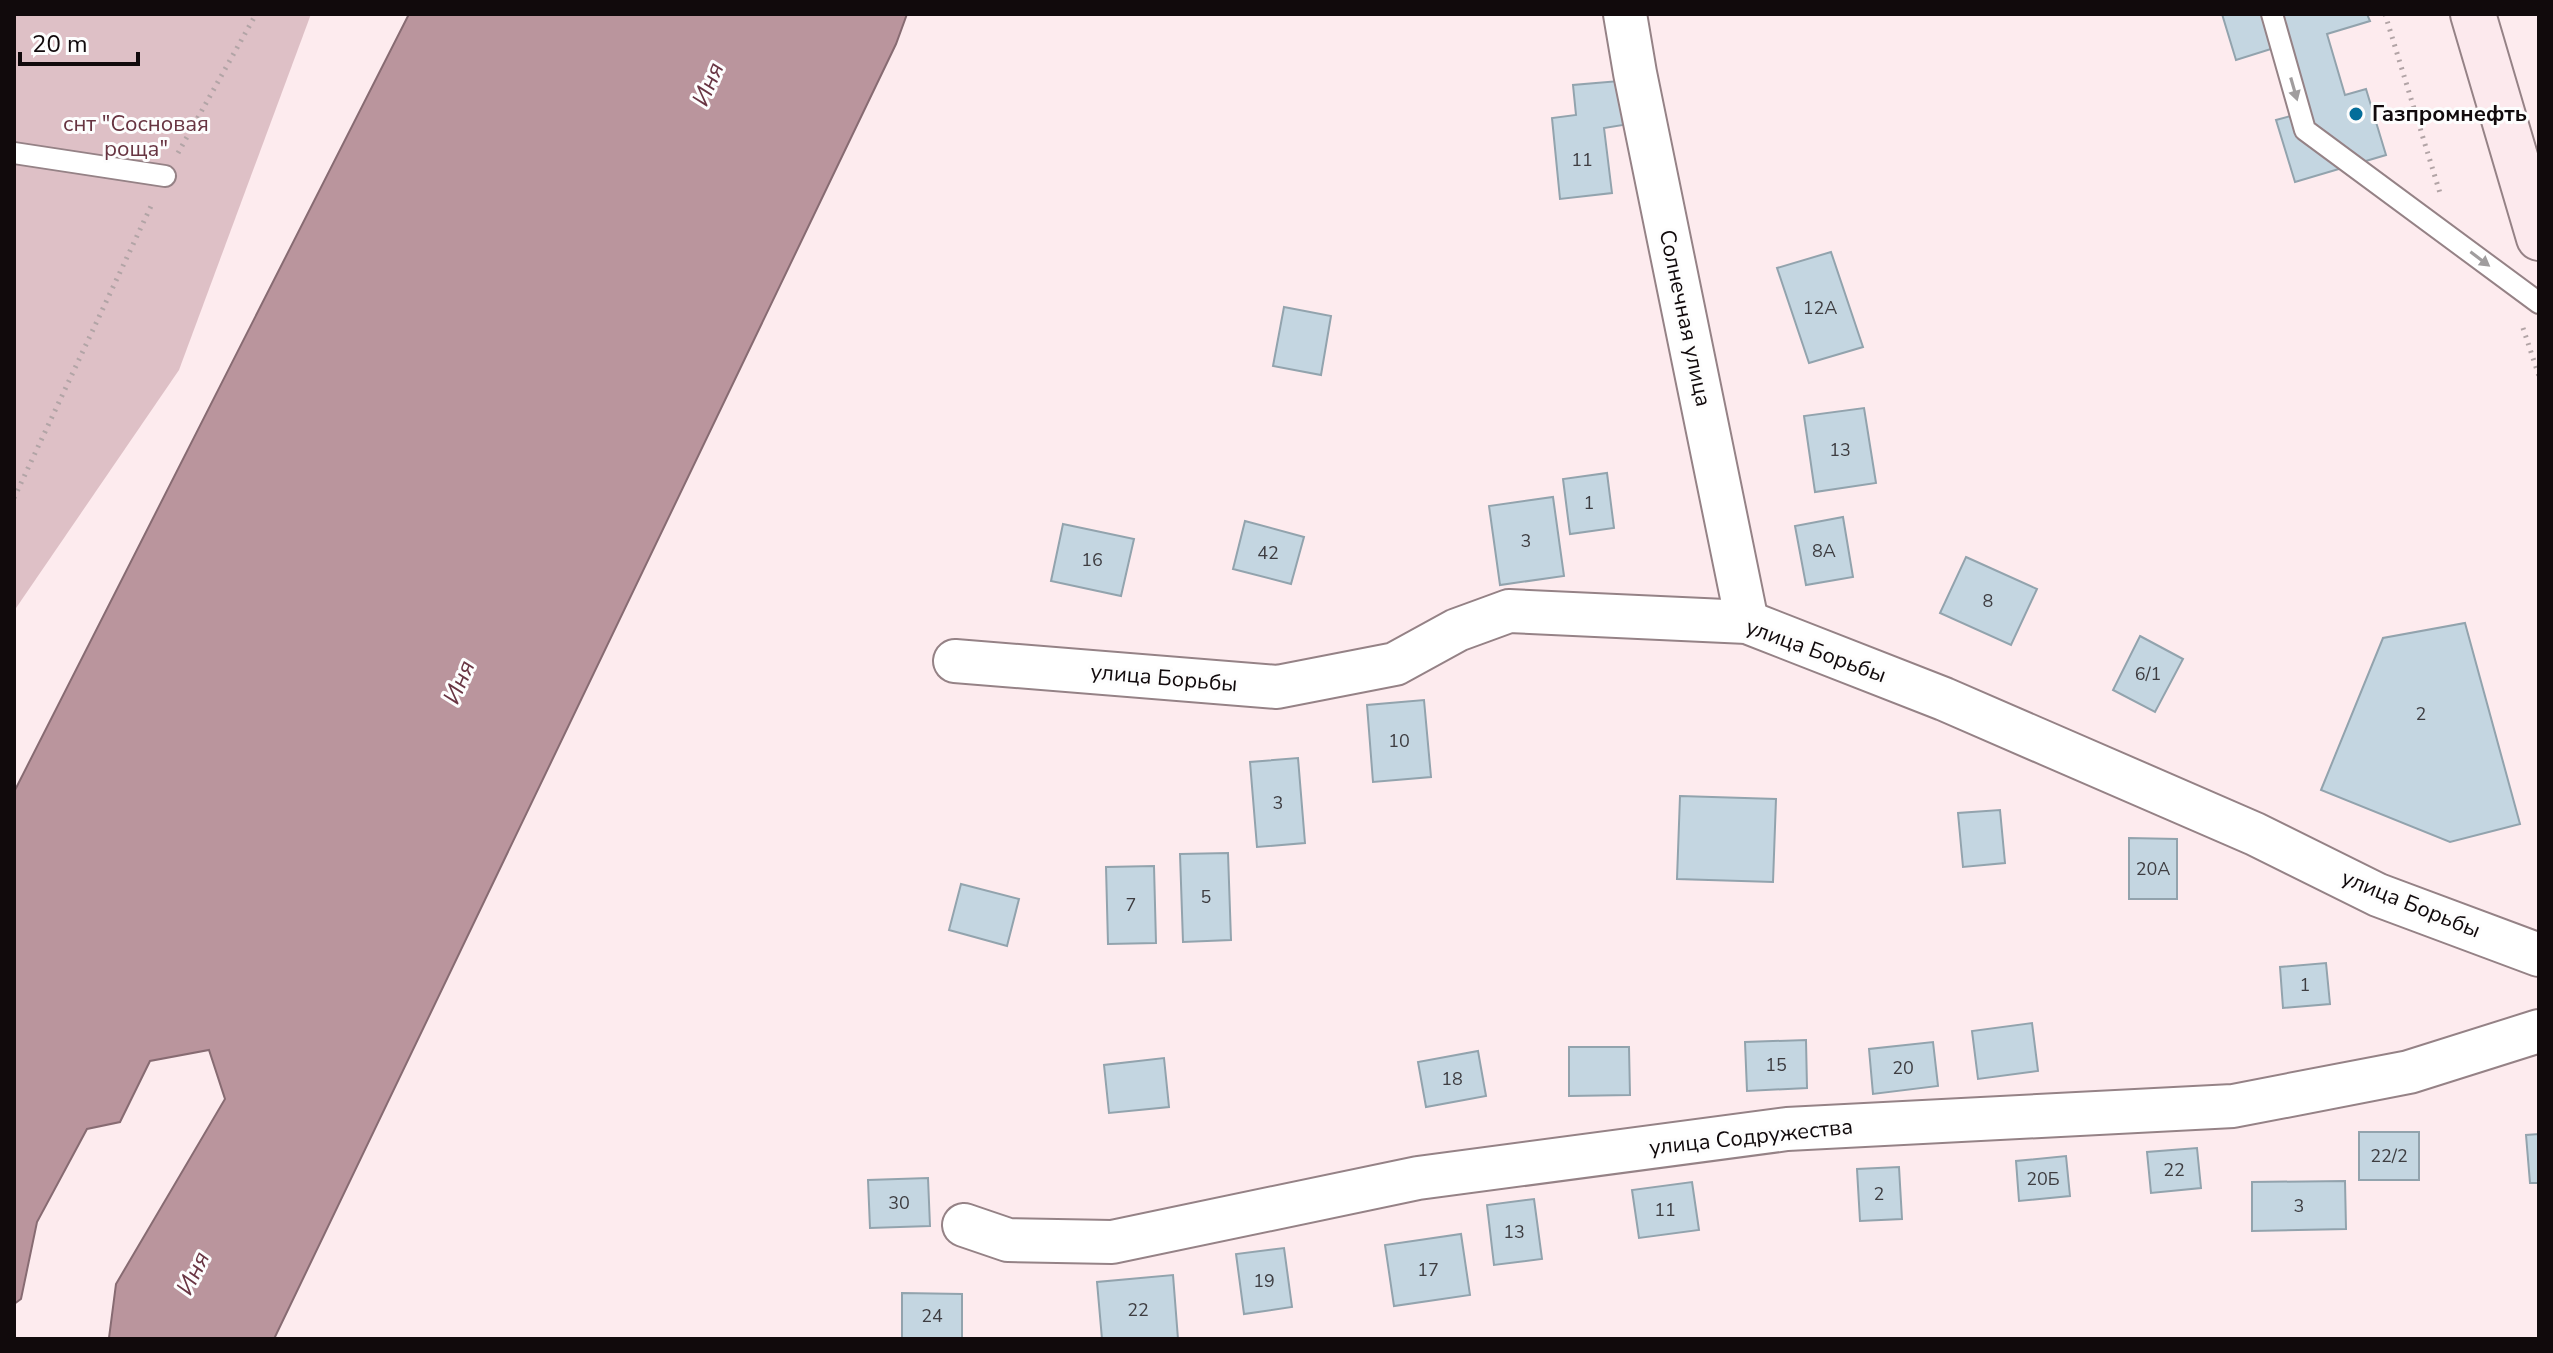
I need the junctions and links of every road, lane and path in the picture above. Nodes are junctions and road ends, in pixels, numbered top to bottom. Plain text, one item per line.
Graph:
1 (256, 14) edge
2 (1625, 14) edge
3 (2272, 14) edge
4 (2385, 14) edge
5 (2473, 14) edge
6 (14, 153) edge
7 (165, 176) junction
8 (2442, 198) dead end
9 (2539, 238) edge
10 (2539, 303) edge
11 (2521, 323) dead end
12 (2539, 376) edge
13 (14, 498) edge
14 (1747, 622) junction
15 (955, 661) dead end
16 (2539, 955) edge
17 (2539, 1031) edge
18 (964, 1225) dead end

1 - 7 path
2 - 14 street, Солнечная улица
3 -> 10 lane
4 - 8 path
5 - 9 main road
6 - 7 lane
7 - 13 path
11 - 12 path
14 - 15 street, улица Борьбы
14 - 16 street, улица Борьбы
17 - 18 street, улица Содружества

